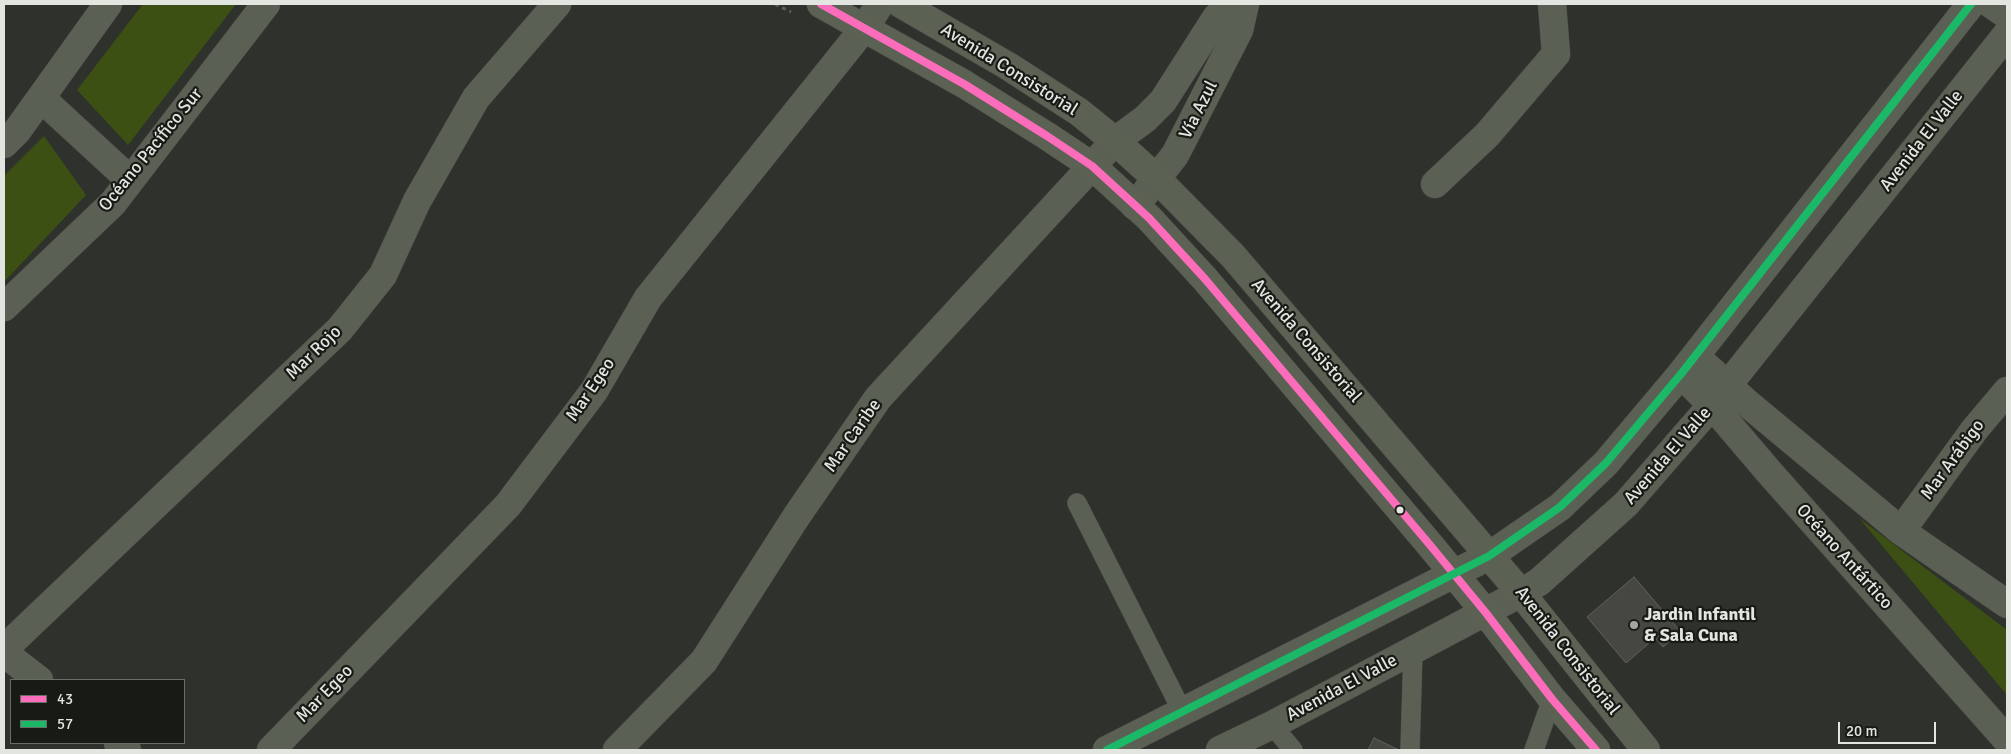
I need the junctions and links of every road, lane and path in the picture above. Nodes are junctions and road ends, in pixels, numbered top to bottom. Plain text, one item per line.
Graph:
1 (108, 4) edge
2 (266, 4) edge
3 (557, 4) edge
4 (774, 4) edge
5 (821, 4) edge
6 (880, 4) edge
7 (901, 4) edge
8 (1230, 4) edge
9 (1245, 4) edge
10 (1552, 4) edge
11 (1970, 4) edge
12 (1991, 4) edge
13 (792, 13) dead end
14 (2007, 15) edge
15 (865, 27) junction
16 (2007, 34) edge
17 (41, 98) junction
18 (1115, 141) junction
19 (4, 144) edge
20 (1092, 166) junction
21 (1157, 179) junction
22 (130, 180) junction
23 (1435, 184) dead end
24 (1135, 206) junction
25 (4, 307) edge
26 (1688, 365) junction
27 (2007, 391) edge
28 (1720, 395) junction
29 (1077, 503) dead end
30 (1901, 531) junction
31 (1489, 556) junction
32 (1454, 574) junction
33 (1521, 593) junction
34 (2007, 604) edge
35 (1486, 612) junction
36 (4, 651) edge
37 (1412, 651) junction
38 (37, 679) edge
39 (1552, 699) junction
40 (1182, 712) junction
41 (1272, 725) junction
42 (2005, 731) edge
43 (270, 750) edge
44 (617, 750) edge
45 (1107, 750) edge
46 (1220, 750) edge
47 (1293, 750) edge
48 (1410, 750) edge
49 (1534, 750) edge
50 (1596, 750) edge
51 (1646, 750) edge

1 - 17 street
2 - 22 street, Océano Pacífico Sur
3 - 36 street, Mar Rojo
4 - 13 path
5 - 15 main road, Avenida Consistorial
6 - 15 street, Mar Egeo
7 - 18 main road, Avenida Consistorial
8 - 18 street, Vía Azul
9 - 21 street, Vía Azul
10 - 23 street
11 - 26 street
12 - 14 street
15 - 20 main road, Avenida Consistorial
15 - 43 street, Mar Egeo
16 - 28 street, Avenida El Valle
17 - 19 street
17 - 22 street
18 - 20 street, Mar Caribe
18 - 21 main road, Avenida Consistorial
20 - 24 main road, Avenida Consistorial
20 - 44 street, Mar Caribe
21 - 24 street, Vía Azul
21 - 31 main road, Avenida Consistorial
22 - 25 street, Océano Pacífico Sur
24 - 32 main road, Avenida Consistorial
26 - 28 street, Océano Antártico
26 - 31 street
27 - 30 street, Mar Arábigo
28 - 30 street, Océano Antártico
28 - 33 street, Avenida El Valle
28 - 42 street, Océano Antártico
29 - 40 lane
30 - 34 street, Océano Antártico
31 - 32 street
31 - 33 main road, Avenida Consistorial
32 - 35 main road, Avenida Consistorial
32 - 40 street
33 - 35 street, Avenida El Valle
33 - 51 main road, Avenida Consistorial
35 - 37 street, Avenida El Valle
35 - 39 main road, Avenida Consistorial
36 - 38 street
37 - 41 street, Avenida El Valle
37 - 48 lane
39 - 49 lane
39 - 50 main road, Avenida Consistorial
40 - 45 street
41 - 46 street, Avenida El Valle
41 - 47 lane

